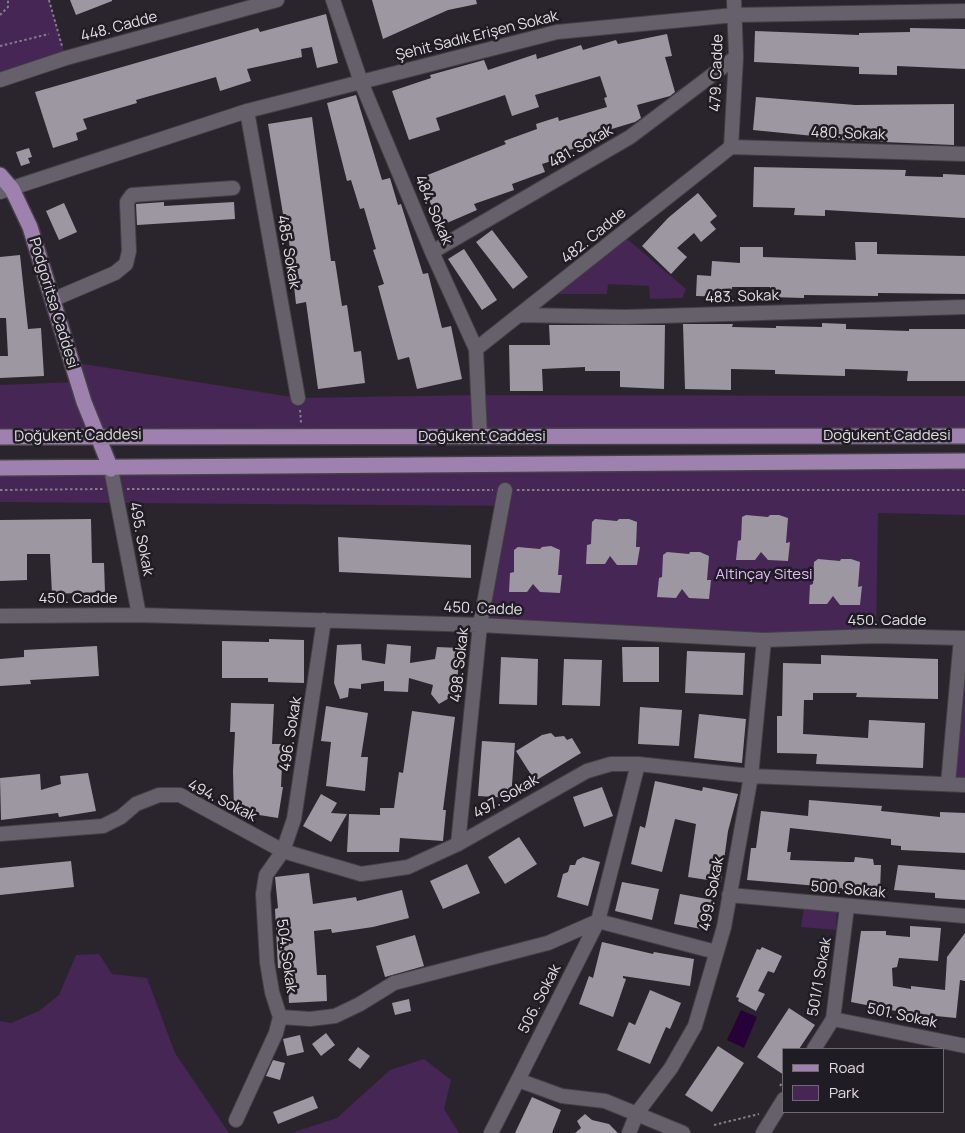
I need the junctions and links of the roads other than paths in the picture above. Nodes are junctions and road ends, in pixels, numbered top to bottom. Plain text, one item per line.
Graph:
1 (277, 0) edge
2 (333, 0) edge
3 (734, 0) edge
4 (965, 11) edge
5 (735, 14) junction
6 (736, 57) junction
7 (0, 80) edge
8 (361, 82) junction
9 (247, 111) junction
10 (730, 147) junction
11 (965, 154) edge
12 (0, 175) edge
13 (233, 188) dead end
14 (6, 190) edge
15 (432, 252) junction
16 (52, 300) junction
17 (965, 307) edge
18 (520, 315) junction
19 (476, 348) junction
20 (298, 398) road end
21 (965, 428) edge
22 (480, 436) junction
23 (939, 436) junction
24 (965, 436) edge
25 (0, 437) edge
26 (97, 437) junction
27 (965, 461) edge
28 (0, 468) edge
29 (111, 469) junction
30 (505, 490) road end
31 (139, 615) junction
32 (0, 616) edge
33 (324, 620) junction
34 (480, 625) junction
35 (963, 638) edge
36 (764, 640) junction
37 (638, 764) junction
38 (751, 776) junction
39 (948, 784) junction
40 (965, 785) edge
41 (0, 834) edge
42 (458, 844) junction
43 (283, 851) junction
44 (729, 895) junction
45 (847, 907) junction
46 (965, 916) edge
47 (598, 921) junction
48 (716, 952) junction
49 (280, 1017) junction
50 (833, 1019) junction
51 (965, 1046) edge
52 (815, 1048) edge
53 (518, 1080) junction
54 (781, 1094) edge
55 (637, 1113) junction
56 (236, 1120) dead end
57 (491, 1133) edge
58 (629, 1133) edge
59 (684, 1133) edge
60 (763, 1133) edge

1 - 7 street, 448. Cadde
2 - 8 street, 484. Sokak
3 - 5 street, 479. Cadde
4 - 5 street, Şehit Sadık Erişen Sokak
5 - 6 street, 479. Cadde
5 - 8 street, Şehit Sadık Erişen Sokak
6 - 10 street, 479. Cadde
6 - 15 street, 481. Sokak
8 - 9 street, Şehit Sadık Erişen Sokak
8 - 15 street, 484. Sokak
9 - 14 street, Şehit Sadık Erişen Sokak
9 - 20 street, 485. Sokak
10 - 11 street, 480. Sokak
10 - 18 street, 482. Cadde
12 - 14 main road, Podgoritsa Caddesi
13 - 16 street
14 - 16 main road, Podgoritsa Caddesi
15 - 19 street, 484. Sokak
16 - 26 main road, Podgoritsa Caddesi
17 - 18 street, 483. Sokak
18 - 19 street, 482. Cadde
19 - 22 street, 484. Sokak
21 - 23 main road
22 - 23 main road, Doğukent Caddesi
22 - 26 main road, Doğukent Caddesi
23 - 24 main road, Doğukent Caddesi
25 - 26 main road, Doğukent Caddesi
26 - 29 main road, Podgoritsa Caddesi
27 - 29 main road, Doğukent Caddesi
28 - 29 main road, Doğukent Caddesi
29 - 31 street, 495. Sokak
30 - 34 street, 498. Sokak
31 - 32 street, 450. Cadde
31 - 33 street, 450. Cadde
33 - 34 street, 450. Cadde
33 - 43 street, 496. Sokak
34 - 36 street, 450. Cadde
34 - 42 street, 498. Sokak
35 - 36 street, 450. Cadde
35 - 39 street
36 - 38 street, 499. Sokak
37 - 38 street, 497. Sokak
37 - 42 street, 497. Sokak
37 - 47 street, 506. Sokak
38 - 39 street, 497. Sokak
38 - 44 street, 499. Sokak
39 - 40 street, 497. Sokak
41 - 43 street, 494. Sokak
42 - 43 street, 497. Sokak
43 - 49 street, 504. Sokak
44 - 45 street, 500. Sokak
44 - 48 street, 499. Sokak
45 - 46 street, 500. Sokak
45 - 50 street, 501/1 Sokak
47 - 48 street
47 - 49 street
47 - 53 street, 506. Sokak
48 - 55 street, 499. Sokak
49 - 56 street
50 - 51 street, 501. Sokak
50 - 52 street, 501/1 Sokak
53 - 55 street
53 - 57 street, 506. Sokak
54 - 60 street
55 - 58 street, 499. Sokak
55 - 59 street

